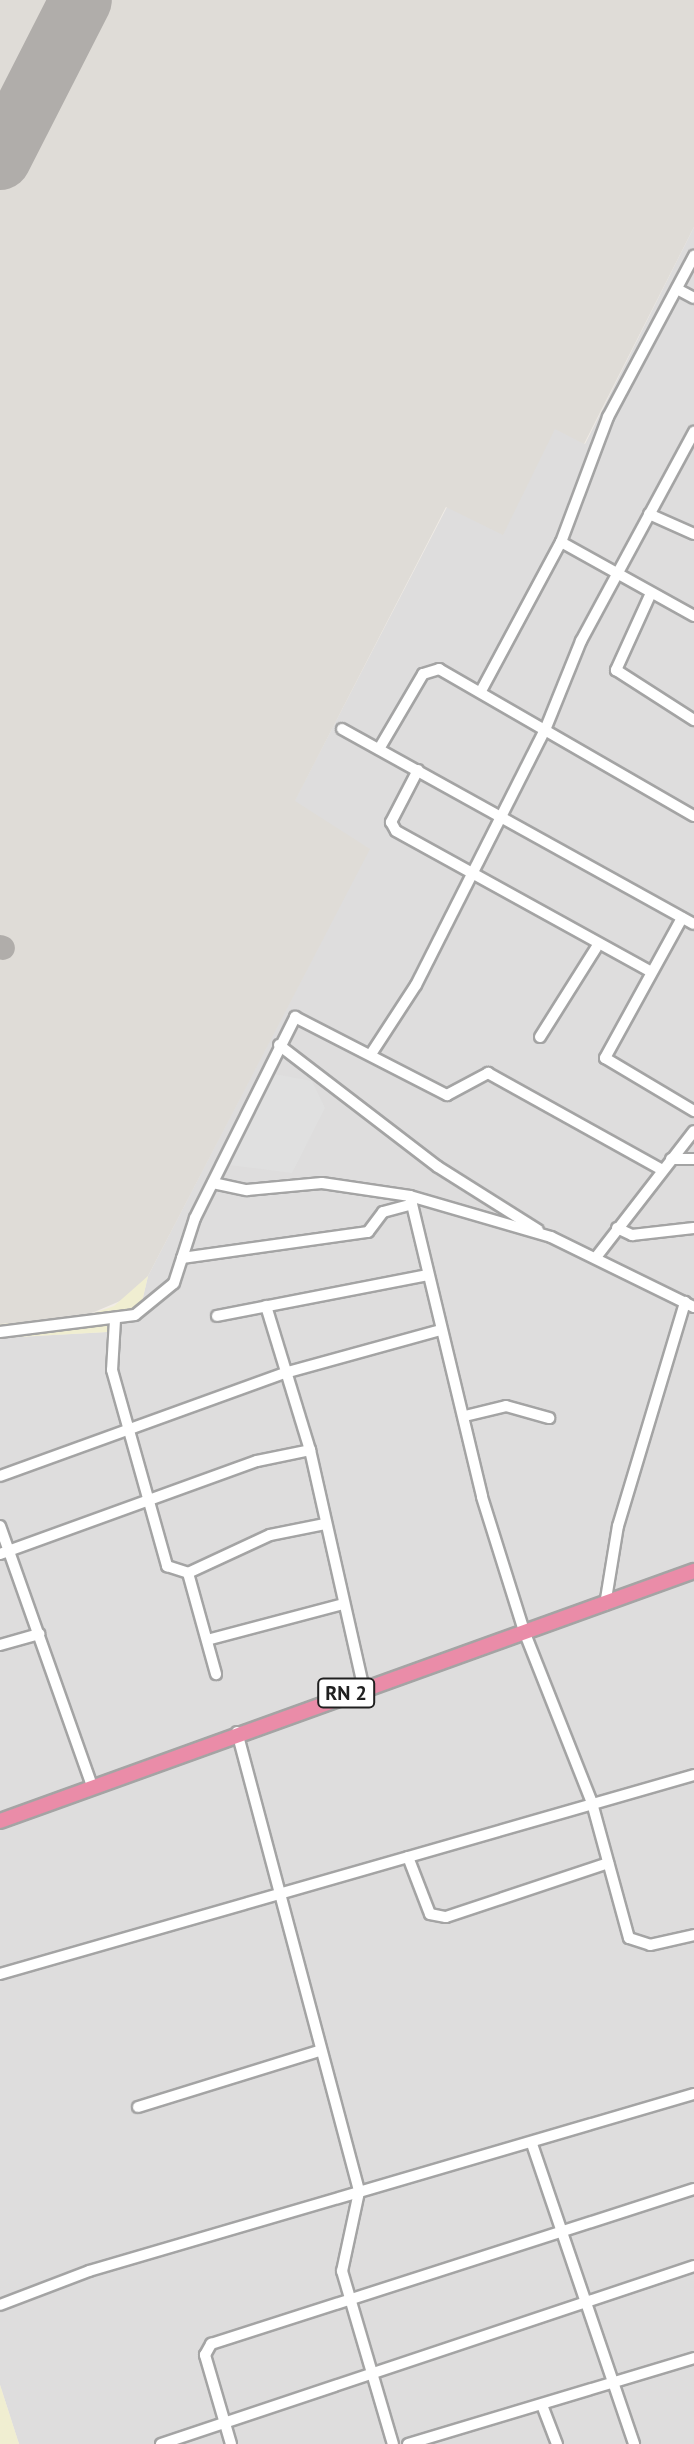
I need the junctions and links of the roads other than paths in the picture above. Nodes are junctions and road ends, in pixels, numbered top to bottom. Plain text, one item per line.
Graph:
1 (694, 256) edge
2 (677, 289) junction
3 (694, 298) edge
4 (694, 432) edge
5 (649, 514) junction
6 (694, 534) edge
7 (561, 542) junction
8 (618, 576) junction
9 (651, 593) junction
10 (694, 616) edge
11 (481, 691) junction
12 (694, 720) edge
13 (342, 729) dead end
14 (545, 730) junction
15 (379, 749) junction
16 (418, 770) junction
17 (499, 816) junction
18 (694, 816) edge
19 (468, 873) junction
20 (682, 918) junction
21 (694, 924) edge
22 (596, 948) junction
23 (650, 971) junction
24 (540, 1037) dead end
25 (279, 1045) junction
26 (371, 1054) junction
27 (694, 1111) edge
28 (694, 1131) edge
29 (671, 1159) junction
30 (694, 1159) edge
31 (662, 1170) junction
32 (213, 1183) junction
33 (411, 1200) junction
34 (617, 1228) junction
35 (694, 1228) edge
36 (551, 1237) junction
37 (597, 1256) junction
38 (182, 1258) junction
39 (428, 1275) junction
40 (689, 1305) edge
41 (266, 1306) junction
42 (217, 1316) dead end
43 (115, 1320) junction
44 (440, 1330) junction
45 (0, 1332) edge
46 (288, 1372) junction
47 (465, 1416) junction
48 (549, 1418) dead end
49 (128, 1425) junction
50 (310, 1450) junction
51 (0, 1476) edge
52 (145, 1502) junction
53 (325, 1524) junction
54 (0, 1526) edge
55 (4, 1553) edge
56 (694, 1571) edge
57 (188, 1573) junction
58 (343, 1604) junction
59 (605, 1605) junction
60 (524, 1631) junction
61 (39, 1634) junction
62 (207, 1640) junction
63 (0, 1645) edge
64 (216, 1674) dead end
65 (363, 1686) junction
66 (237, 1732) junction
67 (694, 1775) edge
68 (93, 1788) junction
69 (592, 1803) junction
70 (0, 1821) edge
71 (408, 1857) junction
72 (608, 1863) junction
73 (277, 1898) junction
74 (694, 1935) edge
75 (0, 1974) edge
76 (319, 2051) junction
77 (694, 2094) edge
78 (138, 2107) dead end
79 (532, 2144) junction
80 (694, 2189) edge
81 (359, 2192) junction
82 (562, 2231) junction
83 (694, 2266) edge
84 (585, 2300) junction
85 (347, 2301) junction
86 (0, 2305) edge
87 (694, 2358) edge
88 (369, 2373) junction
89 (614, 2384) junction
90 (542, 2405) junction
91 (227, 2421) junction
92 (161, 2444) edge
93 (231, 2444) edge
94 (393, 2444) edge
95 (408, 2444) edge
96 (557, 2444) edge
97 (634, 2444) edge

1 - 2 street
2 - 3 street
2 - 7 street
4 - 5 street
5 - 6 street
5 - 8 street
7 - 8 street
7 - 11 street
8 - 9 street
8 - 14 street
9 - 10 street
9 - 12 street
11 - 14 street
11 - 15 street
13 - 15 street
14 - 17 street
14 - 18 street
15 - 16 street
16 - 17 street
16 - 19 street
17 - 19 street
17 - 20 street
19 - 22 street
19 - 26 street
20 - 21 street
20 - 23 street
22 - 23 street
22 - 24 street
23 - 27 street
25 - 26 street
25 - 32 street
25 - 36 street
26 - 31 street
28 - 29 street
29 - 30 street
29 - 31 street
31 - 34 street
32 - 33 street
32 - 38 street
33 - 36 street
33 - 38 street
33 - 39 street
34 - 35 street
34 - 37 street
36 - 37 street
37 - 40 street
38 - 43 street
39 - 41 street
39 - 44 street
40 - 59 street
41 - 42 street
41 - 46 street
43 - 45 street
43 - 49 street
44 - 46 street
44 - 47 street
46 - 49 street
46 - 50 street
47 - 48 street
47 - 60 street
49 - 51 street
49 - 52 street
50 - 52 street
50 - 53 street
52 - 55 street
52 - 57 street
53 - 57 street
53 - 58 street
54 - 55 street
55 - 61 street
56 - 59 highway, RN 2
57 - 62 street
58 - 62 street
58 - 65 street
59 - 60 highway, RN 2
60 - 65 highway, RN 2
60 - 69 street
61 - 63 street
61 - 68 street
62 - 64 street
65 - 66 highway, RN 2
66 - 68 highway, RN 2
66 - 73 street
67 - 69 street
68 - 70 highway, RN 2
69 - 71 street
69 - 72 street
71 - 72 street
71 - 73 street
72 - 74 street
73 - 75 street
73 - 76 street
76 - 78 street
76 - 81 street
77 - 79 street
79 - 81 street
79 - 82 street
80 - 82 street
81 - 85 street
81 - 86 street
82 - 84 street
82 - 85 street
83 - 84 street
84 - 88 street
84 - 89 street
85 - 88 street
85 - 91 street
87 - 89 street
88 - 91 street
88 - 94 street
89 - 90 street
89 - 97 street
90 - 95 street
90 - 96 street
91 - 92 street
91 - 93 street

